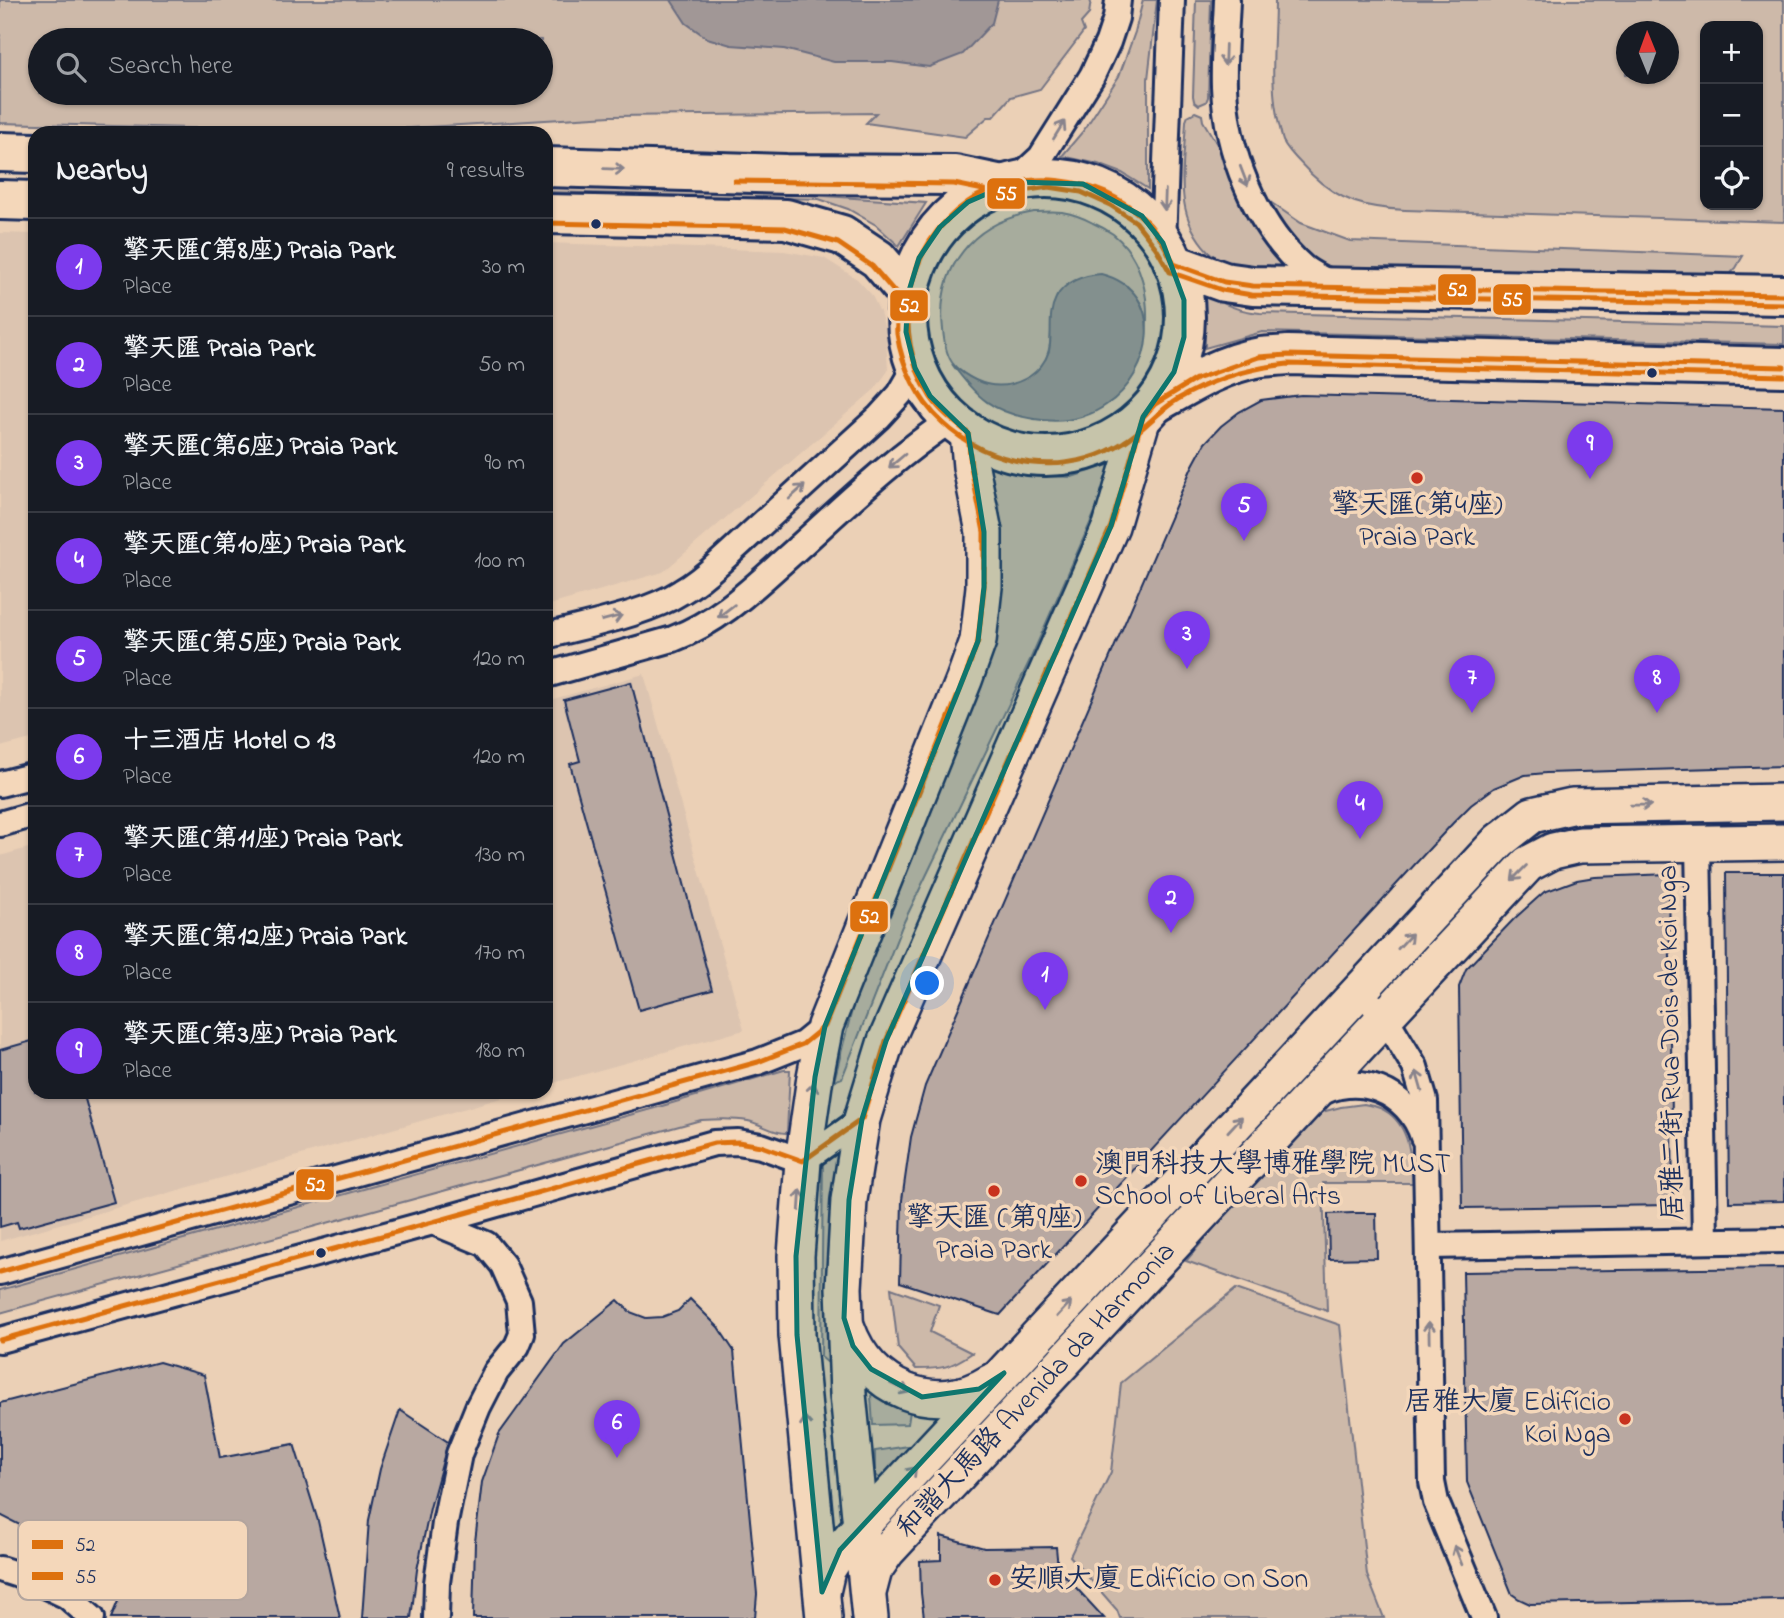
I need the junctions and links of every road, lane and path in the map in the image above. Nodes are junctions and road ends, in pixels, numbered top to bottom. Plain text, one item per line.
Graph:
1 (1118, 0) edge
2 (1172, 0) edge
3 (1227, 0) edge
4 (0, 152) edge
5 (28, 153) edge
6 (553, 167) edge
7 (1009, 183) junction
8 (0, 200) edge
9 (28, 201) edge
10 (553, 214) edge
11 (1169, 254) junction
12 (1338, 288) junction
13 (908, 294) junction
14 (1784, 295) edge
15 (1784, 366) edge
16 (915, 368) junction
17 (1149, 411) junction
18 (959, 426) junction
19 (553, 634) edge
20 (553, 672) edge
21 (28, 777) edge
22 (0, 784) edge
23 (1784, 802) edge
24 (28, 816) edge
25 (0, 824) edge
26 (1784, 842) edge
27 (1698, 843) junction
28 (1359, 991) junction
29 (1385, 1017) junction
30 (825, 1026) junction
31 (1300, 1109) junction
32 (862, 1119) junction
33 (1426, 1147) junction
34 (803, 1161) junction
35 (433, 1222) junction
36 (1784, 1240) edge
37 (1704, 1241) junction
38 (1428, 1246) junction
39 (0, 1272) edge
40 (844, 1318) junction
41 (0, 1340) edge
42 (1004, 1373) junction
43 (810, 1474) junction
44 (924, 1513) junction
45 (862, 1525) junction
46 (0, 1569) edge
47 (18, 1575) edge
48 (72, 1600) edge
49 (823, 1605) edge
50 (869, 1605) edge
51 (92, 1618) edge
52 (436, 1618) edge
53 (1484, 1618) edge

7 -> 1 street
2 -> 11 street
3 -> 12 street
4 - 5 main road
6 -> 7 main road
7 - 11 main road
7 - 13 main road
8 - 9 main road
10 - 13 main road
11 - 12 main road
11 - 17 main road
12 - 14 main road
13 - 16 main road
15 - 17 main road
16 - 18 main road
19 -> 16 street
17 - 18 main road
17 - 32 street
18 -> 20 street
18 - 30 street
21 - 22 street
28 -> 23 street, 和諧大馬路 Avenida da Harmonia
24 - 25 street
26 - 27 street, 和諧大馬路 Avenida da Harmonia
27 -> 29 street, 和諧大馬路 Avenida da Harmonia
27 - 37 street, 居雅二街 Rua Dois de Koi Nga
28 - 29 street
42 -> 28 street, 和諧大馬路 Avenida da Harmonia
29 - 31 street, 和諧大馬路 Avenida da Harmonia
33 -> 29 street
34 -> 30 street
30 - 39 street
31 - 33 street
31 - 44 street, 和諧大馬路 Avenida da Harmonia
32 - 34 street
32 - 40 street
33 - 38 street
34 - 35 street
43 -> 34 street
35 - 41 street
35 - 52 street
36 - 37 street
37 - 38 street
53 -> 38 street
40 -> 42 street
40 - 45 street
45 -> 42 street, 和諧大馬路 Avenida da Harmonia
43 - 45 street
43 - 49 street
44 - 45 street
44 - 50 street, 和諧大馬路 Avenida da Harmonia
45 - 49 street, 和諧大馬路 Avenida da Harmonia
45 - 50 street
46 - 47 street
48 - 51 street

